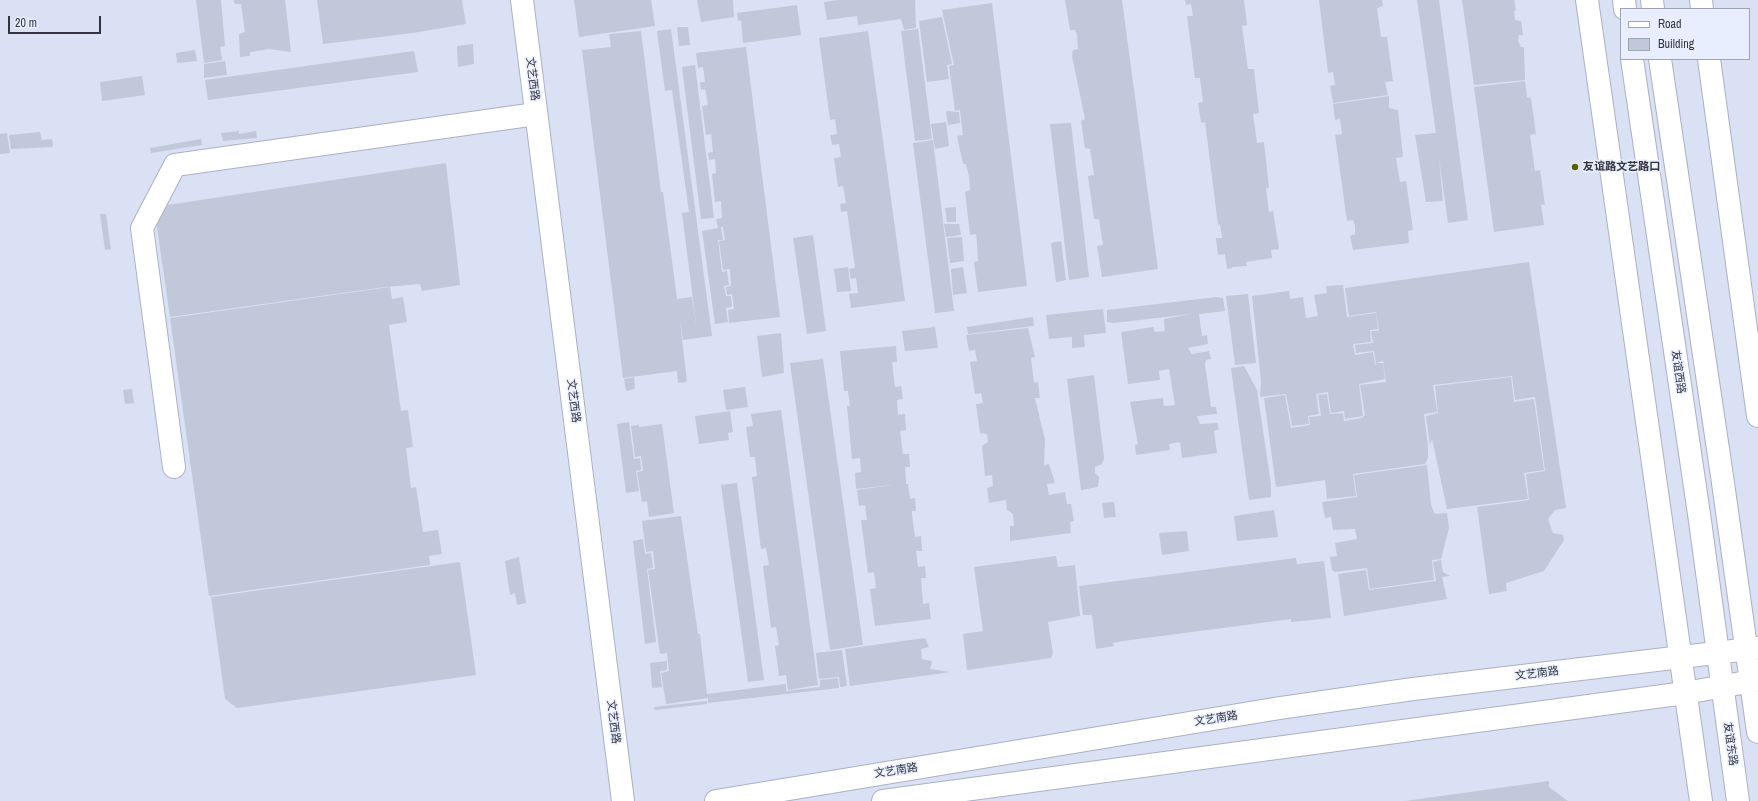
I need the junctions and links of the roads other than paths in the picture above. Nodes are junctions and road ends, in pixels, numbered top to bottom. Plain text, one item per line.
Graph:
1 (522, 0) edge
2 (1587, 0) edge
3 (1632, 60) edge
4 (1660, 60) edge
5 (1709, 60) edge
6 (536, 114) junction
7 (1758, 416) edge
8 (174, 467) dead end
9 (1752, 649) edge
10 (1718, 653) junction
11 (1680, 658) junction
12 (1754, 681) edge
13 (1722, 686) junction
14 (1685, 692) junction
15 (1758, 732) edge
16 (623, 801) edge
17 (716, 801) edge
18 (883, 801) edge
19 (1701, 801) edge
20 (1738, 801) edge

1 - 6 main road, 文艺西路
2 - 11 main road
3 - 10 main road, 友谊西路
4 - 9 main road
5 - 7 main road
6 - 8 main road
6 - 16 main road, 文艺西路
9 - 10 main road, 文艺南路
9 - 12 main road
10 - 11 main road, 文艺南路
10 - 13 main road, 友谊西路
11 - 14 main road
11 - 17 main road, 文艺南路
12 - 13 main road
12 - 15 main road
13 - 14 main road
13 - 20 main road, 友谊东路
14 - 18 main road
14 - 19 main road

